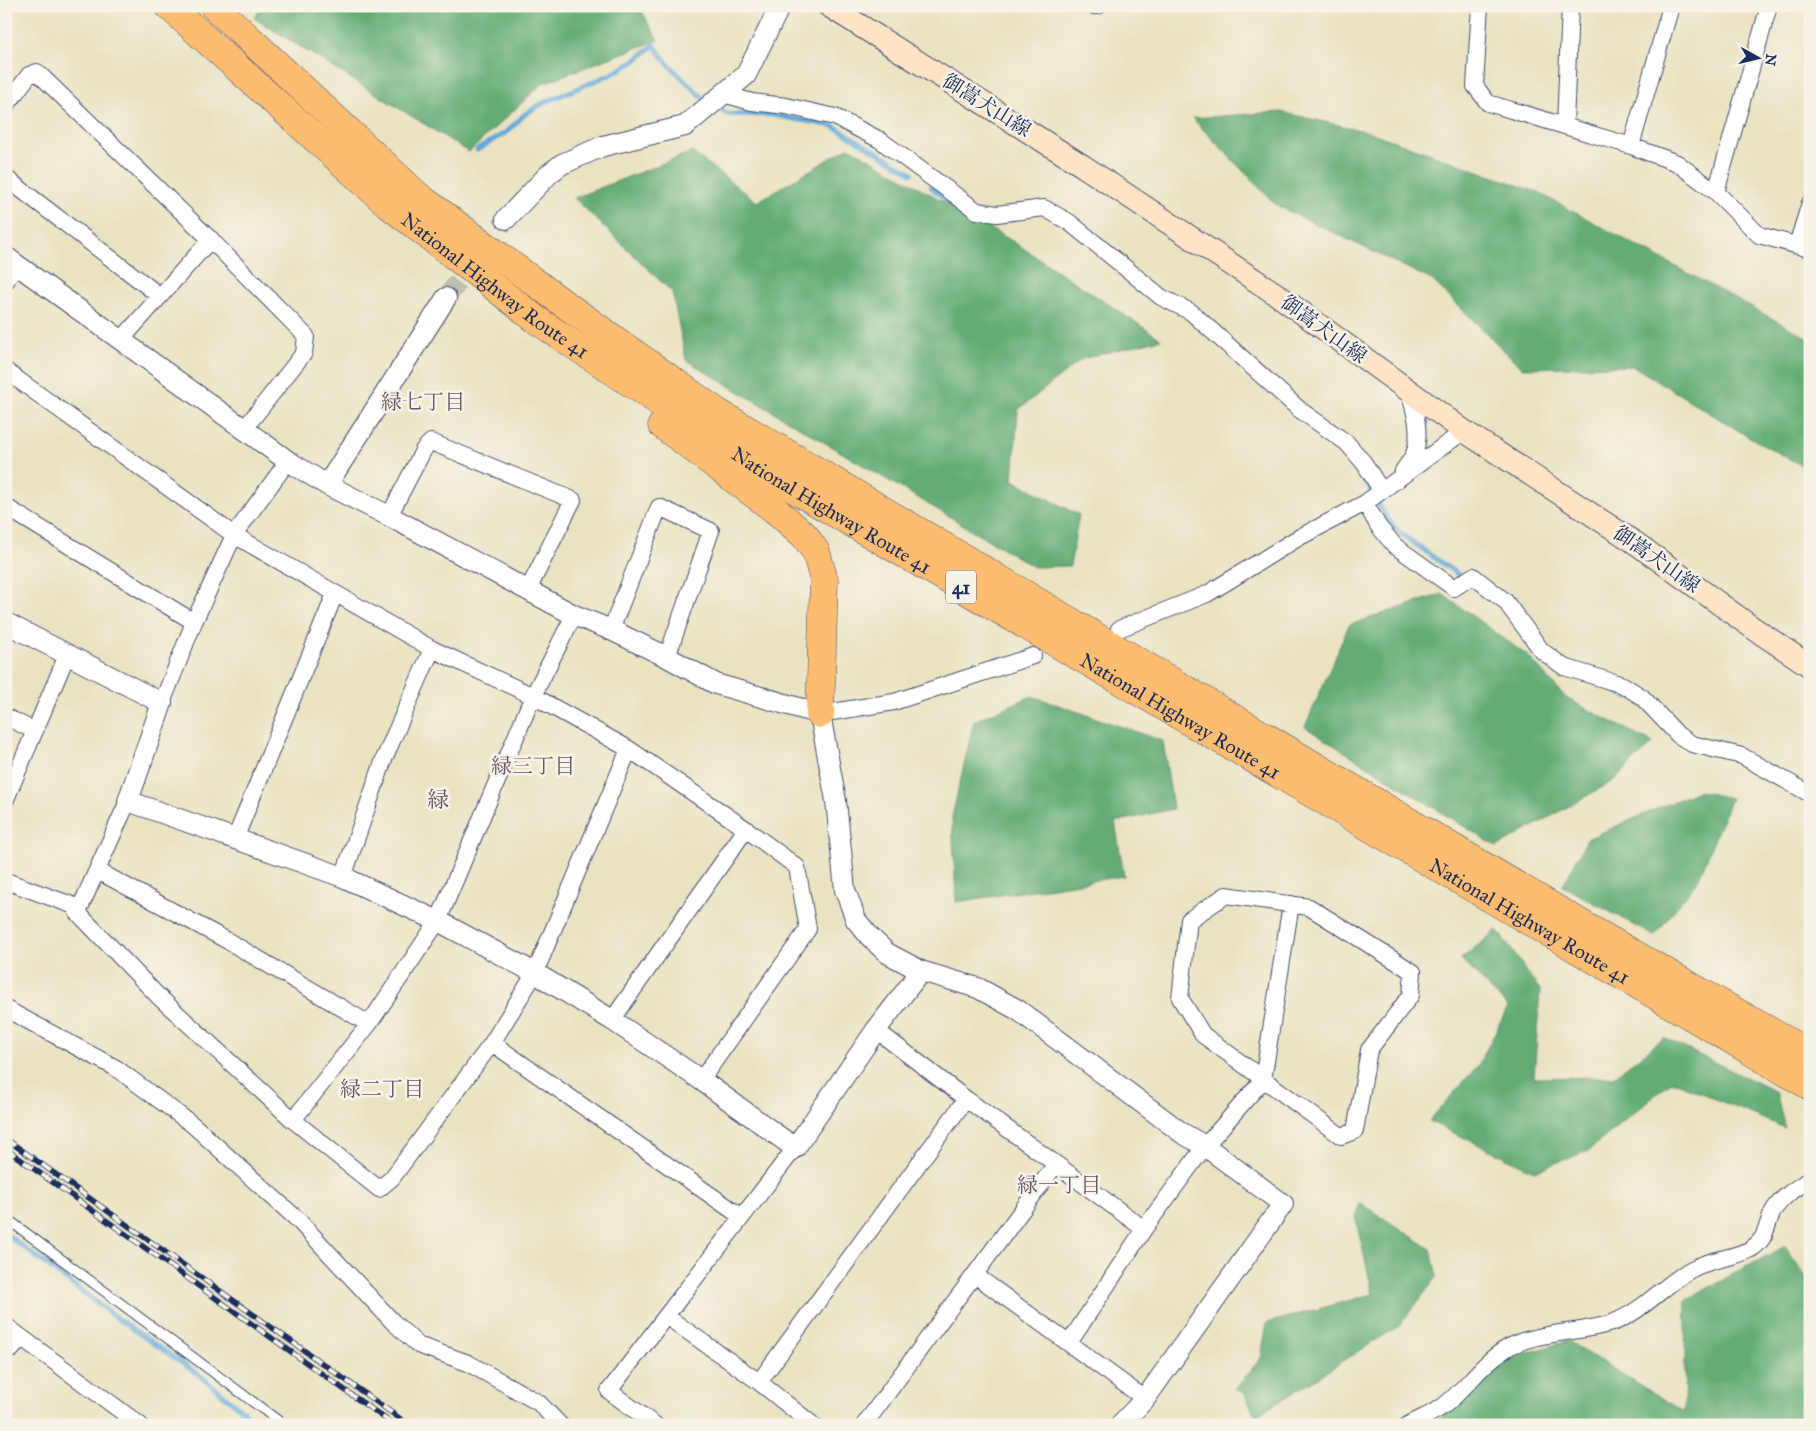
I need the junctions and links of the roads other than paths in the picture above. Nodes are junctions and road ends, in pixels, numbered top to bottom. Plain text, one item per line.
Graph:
1 (169, 6) edge
2 (214, 6) edge
3 (780, 6) edge
4 (829, 6) edge
5 (1093, 6) edge
6 (1098, 6) edge
7 (1480, 6) edge
8 (1570, 6) edge
9 (1671, 6) edge
10 (1769, 6) edge
11 (723, 94) junction
12 (6, 106) edge
13 (1565, 125) junction
14 (1631, 146) junction
15 (6, 178) edge
16 (1716, 192) junction
17 (1810, 203) edge
18 (506, 219) tunnel mouth
19 (210, 239) junction
20 (1804, 247) edge
21 (10, 268) edge
22 (160, 296) junction
23 (446, 298) tunnel mouth
24 (538, 321) junction
25 (122, 339) junction
26 (6, 371) edge
27 (1408, 390) junction
28 (245, 428) junction
29 (1464, 431) junction
30 (288, 460) junction
31 (1400, 477) junction
32 (327, 485) junction
33 (1381, 490) junction
34 (1365, 503) junction
35 (6, 507) edge
36 (390, 516) junction
37 (234, 535) junction
38 (528, 590) junction
39 (335, 594) junction
40 (574, 615) junction
41 (194, 622) junction
42 (6, 623) edge
43 (1119, 629) dead end
44 (611, 630) junction
45 (432, 649) junction
46 (67, 655) junction
47 (1033, 656) dead end
48 (667, 657) junction
49 (1810, 666) edge
50 (534, 696) junction
51 (162, 703) junction
52 (820, 714) junction
53 (6, 717) edge
54 (35, 731) junction
55 (629, 749) junction
56 (1810, 794) edge
57 (6, 799) edge
58 (128, 801) junction
59 (746, 829) junction
60 (235, 839) junction
61 (98, 871) junction
62 (342, 877) junction
63 (6, 881) edge
64 (1292, 904) junction
65 (75, 906) junction
66 (438, 921) junction
67 (921, 971) junction
68 (535, 973) junction
69 (6, 1009) edge
70 (612, 1020) junction
71 (370, 1024) junction
72 (876, 1030) junction
73 (492, 1043) junction
74 (1810, 1054) edge
75 (701, 1080) junction
76 (1263, 1080) junction
77 (1810, 1087) edge
78 (966, 1099) junction
79 (293, 1120) junction
80 (1205, 1146) junction
81 (795, 1148) junction
82 (1056, 1164) junction
83 (1810, 1179) edge
84 (742, 1217) junction
85 (6, 1218) edge
86 (1144, 1229) junction
87 (976, 1275) junction
88 (666, 1316) junction
89 (6, 1326) edge
90 (21, 1337) junction
91 (1069, 1343) junction
92 (6, 1350) edge
93 (759, 1382) junction
94 (1145, 1399) junction
95 (140, 1425) edge
96 (284, 1425) edge
97 (560, 1425) edge
98 (655, 1425) edge
99 (813, 1425) edge
100 (864, 1425) edge
101 (1120, 1425) edge
102 (1408, 1425) edge

1 - 24 highway, National Highway Route 41 / 41
2 - 74 highway, National Highway Route 41 / 41
3 - 11 street
4 - 27 main road, 御嵩犬山線
5 - 6 street
7 - 13 street
8 - 13 street
9 - 14 street
10 - 16 street
11 - 18 street
11 - 33 street
12 - 19 street
13 - 14 street
14 - 16 street
15 - 22 street
16 - 20 street
17 - 20 street
19 - 22 street
19 - 28 street
21 - 25 street
22 - 25 street
23 - 32 street
24 - 52 highway
24 - 77 highway, National Highway Route 41 / 41
25 - 28 street
26 - 37 street
27 - 29 main road, 御嵩犬山線
27 - 31 street
28 - 30 street
29 - 31 street
29 - 49 main road, 御嵩犬山線
30 - 32 street
30 - 37 street
31 - 33 street
32 - 36 street
33 - 34 street
34 - 43 street
34 - 56 street
35 - 41 street
36 - 38 street
36 - 38 street
37 - 39 street
37 - 41 street
38 - 40 street
39 - 45 street
39 - 60 street
40 - 44 street
40 - 50 street
41 - 51 street
42 - 46 street
44 - 48 street
44 - 48 street
45 - 50 street
45 - 62 street
46 - 51 street
46 - 54 street
47 - 52 street
48 - 52 street
50 - 55 street
50 - 66 street
51 - 58 street
52 - 67 street
53 - 54 street
54 - 57 street
55 - 59 street
55 - 68 street
58 - 60 street
58 - 61 street
59 - 70 street
59 - 75 street
60 - 62 street
61 - 65 street
61 - 71 street
62 - 66 street
63 - 65 street
64 - 76 street
64 - 76 street
64 - 76 street
65 - 79 street
66 - 68 street
66 - 71 street
67 - 72 street
67 - 80 street
68 - 70 street
68 - 73 street
69 - 97 street
70 - 75 street
71 - 79 street
72 - 78 street
72 - 81 street
73 - 79 street
73 - 84 street
75 - 81 street
76 - 80 street
78 - 82 street
78 - 93 street
80 - 86 street
80 - 94 street
81 - 84 street
82 - 86 street
82 - 87 street
83 - 102 street
84 - 88 street
85 - 96 lane
86 - 91 street
87 - 91 street
87 - 100 street
88 - 93 street
88 - 98 street
89 - 90 street
90 - 92 street
90 - 95 street
91 - 94 street
93 - 99 street
94 - 101 street

